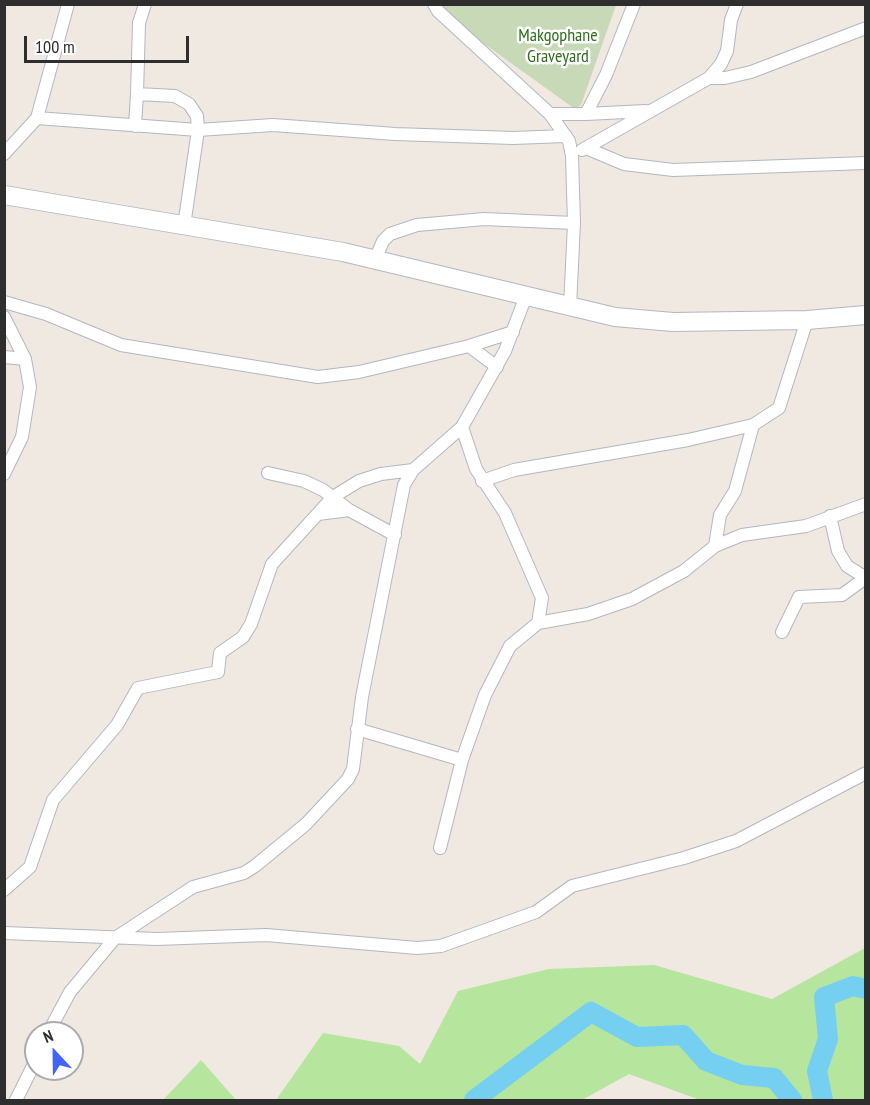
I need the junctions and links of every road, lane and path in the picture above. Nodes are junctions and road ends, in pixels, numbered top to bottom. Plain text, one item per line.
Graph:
1 (68, 4) edge
2 (145, 4) edge
3 (434, 4) edge
4 (634, 4) edge
5 (737, 4) edge
6 (866, 28) edge
7 (709, 78) junction
8 (137, 94) junction
9 (650, 111) junction
10 (550, 114) junction
11 (586, 114) junction
12 (37, 118) junction
13 (135, 126) junction
14 (198, 130) junction
15 (566, 136) junction
16 (586, 148) junction
17 (4, 154) edge
18 (572, 156) junction
19 (866, 163) edge
20 (4, 195) edge
21 (574, 223) junction
22 (184, 226) junction
23 (375, 260) junction
24 (526, 296) junction
25 (4, 302) edge
26 (570, 306) junction
27 (866, 315) edge
28 (4, 317) edge
29 (807, 320) junction
30 (513, 332) junction
31 (469, 346) junction
32 (4, 357) edge
33 (25, 359) junction
34 (497, 367) junction
35 (753, 425) junction
36 (462, 427) junction
37 (413, 470) junction
38 (268, 473) dead end
39 (4, 474) edge
40 (482, 481) junction
41 (333, 497) junction
42 (866, 504) edge
43 (349, 510) junction
44 (318, 514) junction
45 (830, 516) junction
46 (395, 535) junction
47 (714, 546) junction
48 (865, 578) edge
49 (538, 623) junction
50 (782, 632) dead end
51 (357, 729) junction
52 (462, 760) junction
53 (866, 772) edge
54 (440, 848) dead end
55 (4, 890) edge
56 (4, 933) edge
57 (115, 938) junction
58 (54, 1021) edge
59 (26, 1081) edge
60 (16, 1101) edge

1 - 12 street
2 - 8 street
3 - 10 street
4 - 11 street
5 - 7 street
6 - 7 street
7 - 9 street
8 - 13 street
8 - 14 street
9 - 11 street
9 - 16 street
10 - 11 street
10 - 15 street
12 - 13 street
12 - 17 street
13 - 14 street
14 - 15 street
14 - 22 street
15 - 18 street
16 - 18 street
16 - 19 street
18 - 21 street
20 - 22 street
21 - 23 street
21 - 26 street
22 - 23 street
23 - 24 street
24 - 26 street
24 - 30 street
25 - 31 street
26 - 29 street
27 - 29 street
28 - 33 street
29 - 35 street
30 - 31 street
30 - 34 street
31 - 34 street
32 - 33 street
33 - 39 street
34 - 36 street
35 - 40 street
35 - 47 street
36 - 37 street
36 - 40 street
37 - 41 street
37 - 46 street
38 - 41 street
40 - 49 street
41 - 43 street
41 - 44 street
42 - 45 street
43 - 44 street
43 - 46 street
44 - 55 street
45 - 47 street
45 - 48 street
46 - 51 street
47 - 49 street
48 - 50 street
49 - 52 street
51 - 52 street
51 - 57 street
52 - 54 street
53 - 57 street
56 - 57 street
57 - 58 street
59 - 60 street

